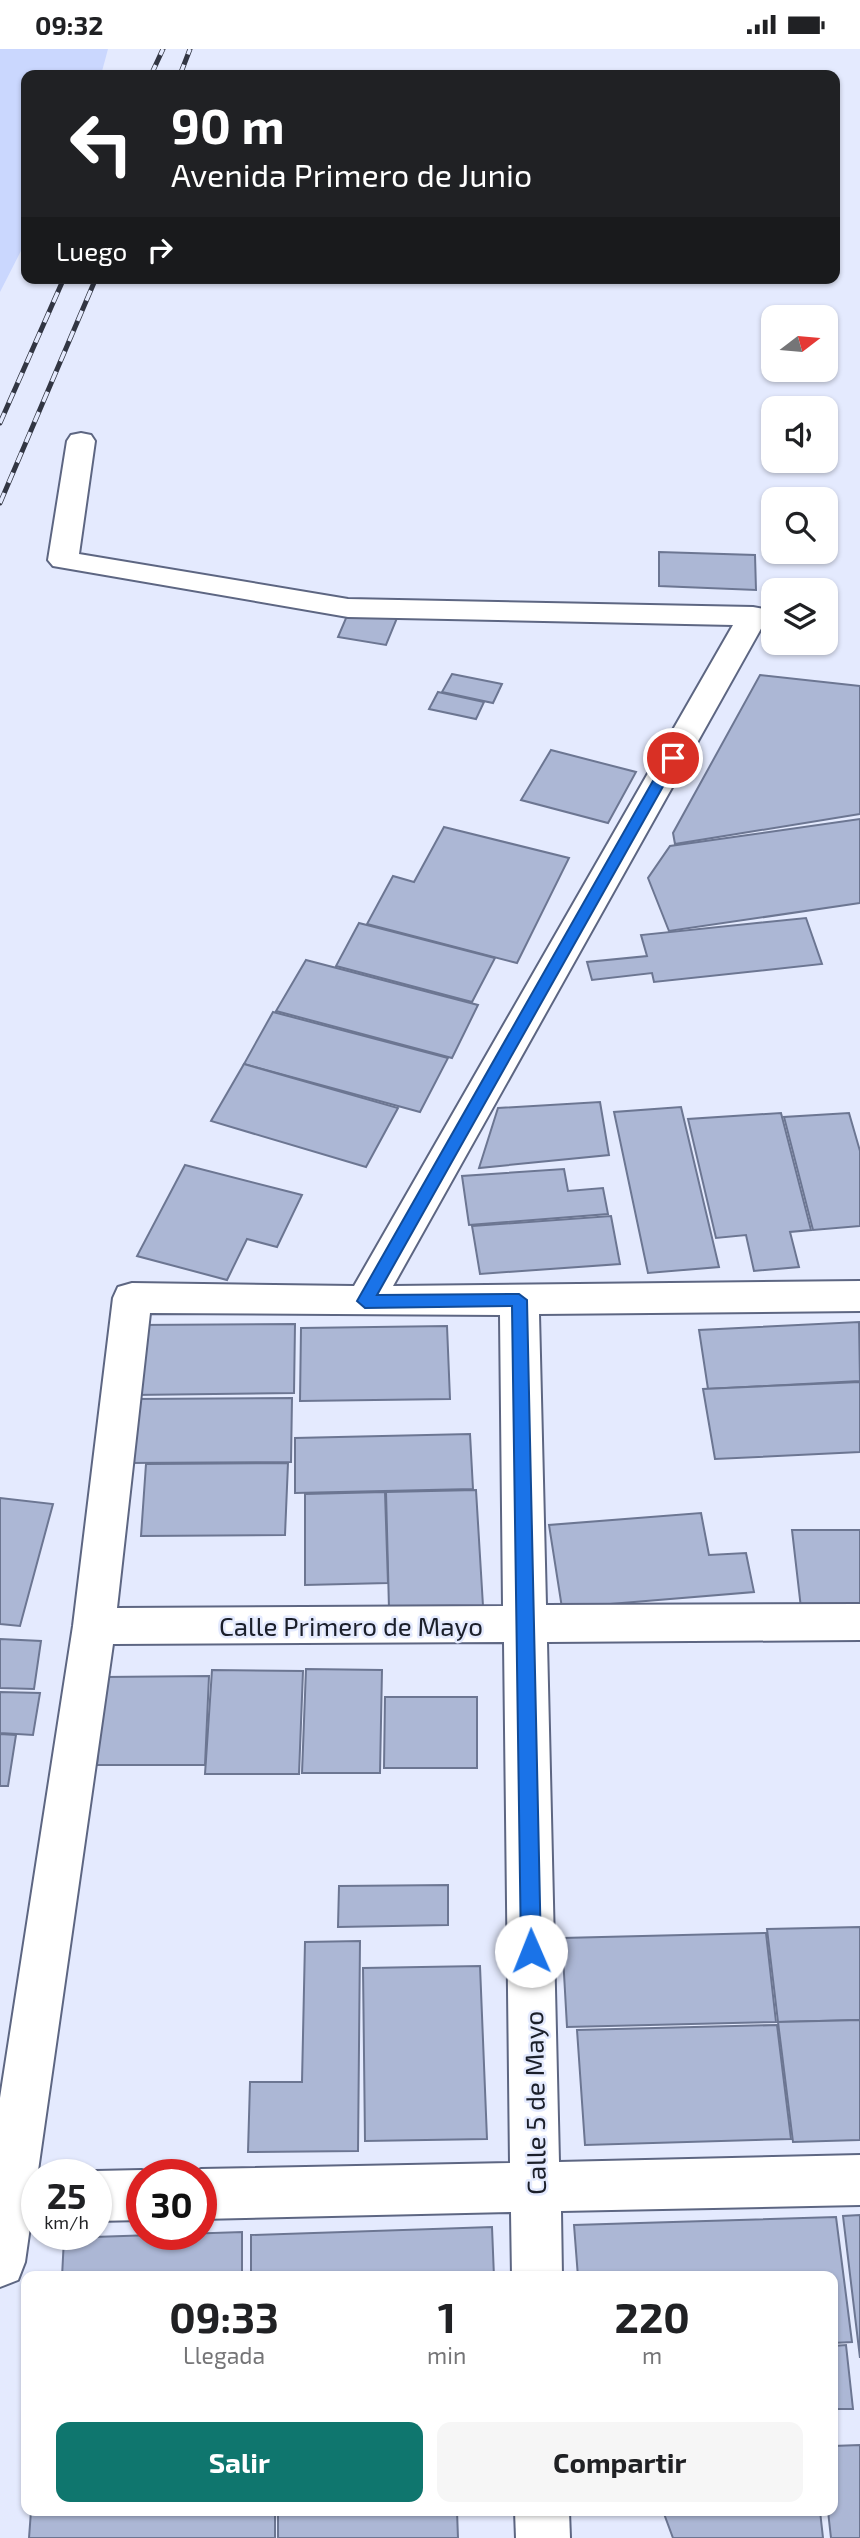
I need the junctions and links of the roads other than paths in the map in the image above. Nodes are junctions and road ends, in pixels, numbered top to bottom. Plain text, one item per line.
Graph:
1 (81, 441) dead end
2 (860, 1296) edge
3 (519, 1300) junction
4 (365, 1301) junction
5 (860, 1622) edge
6 (525, 1624) junction
7 (94, 1626) junction
8 (28, 2159) edge
9 (860, 2180) edge
10 (536, 2186) junction
11 (217, 2194) edge
12 (21, 2203) edge
13 (0, 2262) edge
14 (537, 2271) edge
15 (542, 2516) edge
16 (543, 2538) edge

1 - 4 street
2 - 3 street
3 - 4 street
3 - 6 street, Calle 5 de Mayo
4 - 7 street
5 - 6 street, Calle Primero de Mayo
6 - 7 street, Calle Primero de Mayo
6 - 10 street, Calle 5 de Mayo
7 - 8 street
9 - 10 street
10 - 11 street
10 - 14 street, Calle 5 de Mayo
12 - 13 street
15 - 16 street

